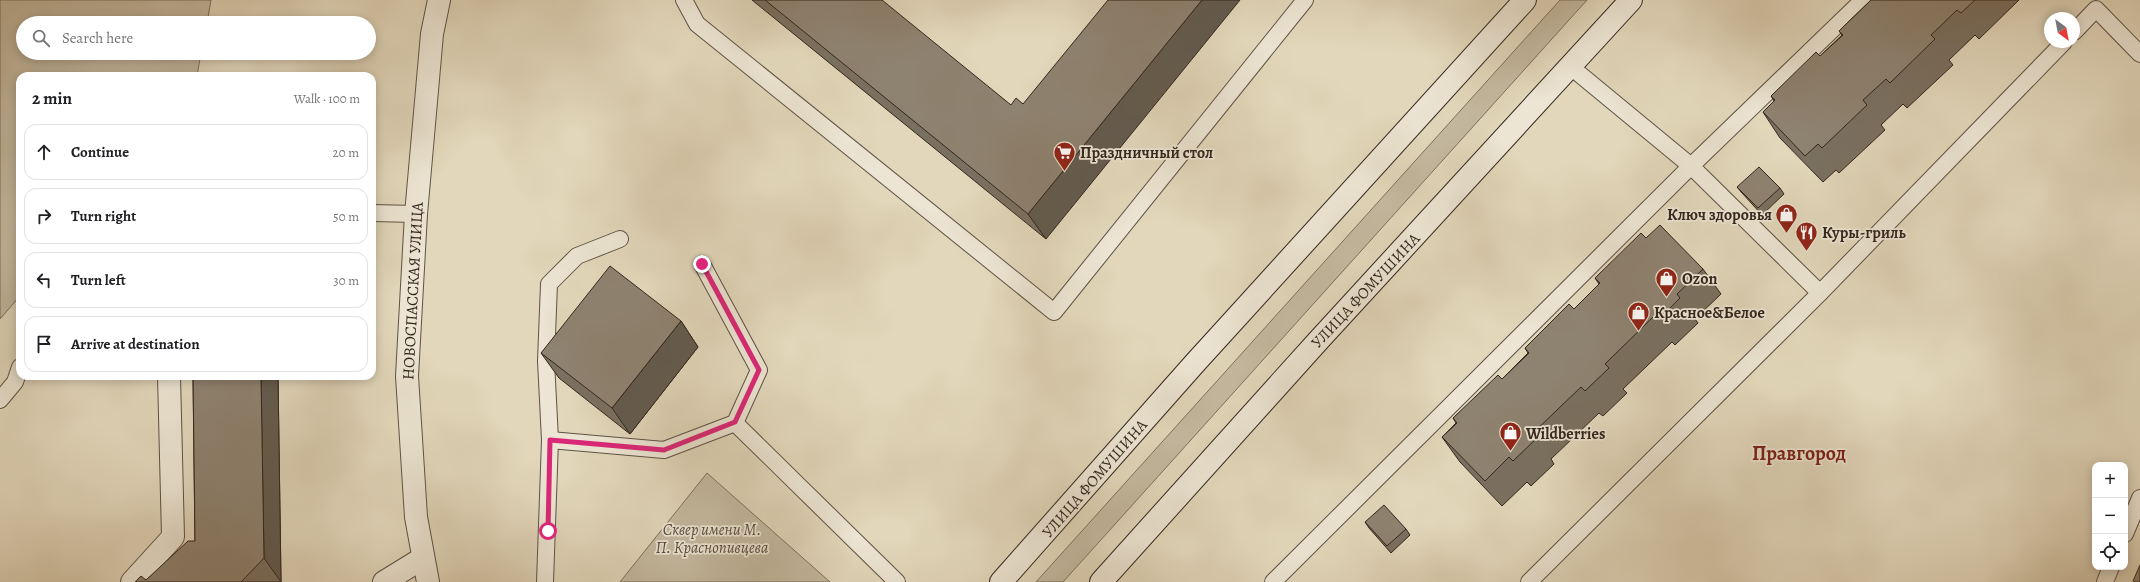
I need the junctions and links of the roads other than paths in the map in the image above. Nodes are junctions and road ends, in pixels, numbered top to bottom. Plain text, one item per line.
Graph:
1 (439, 0) edge
2 (684, 0) edge
3 (1305, 0) edge
4 (1525, 0) edge
5 (1631, 0) edge
6 (1863, 0) edge
7 (2080, 26) edge
8 (2058, 48) edge
9 (2140, 54) edge
10 (1571, 67) junction
11 (1691, 166) junction
12 (376, 213) edge
13 (416, 214) junction
14 (620, 239) dead end
15 (702, 264) dead end
16 (1820, 293) junction
17 (16, 379) edge
18 (170, 380) edge
19 (0, 400) edge
20 (735, 422) junction
21 (550, 440) junction
22 (2140, 498) edge
23 (2128, 527) edge
24 (423, 558) junction
25 (2110, 570) edge
26 (132, 582) edge
27 (384, 582) edge
28 (428, 582) edge
29 (545, 582) edge
30 (897, 582) edge
31 (1002, 582) edge
32 (1101, 582) edge
33 (1273, 582) edge
34 (1529, 582) edge
35 (2105, 582) edge

1 - 13 main road, НОВОСПАССКАЯ УЛИЦА
2 - 3 lane
4 - 31 main road, УЛИЦА ФОМУШИНА
5 - 10 main road, УЛИЦА ФОМУШИНА
6 - 11 lane
7 - 9 lane
8 - 16 lane
10 - 11 lane
10 - 32 main road, УЛИЦА ФОМУШИНА
11 - 16 lane
11 - 33 lane
12 - 13 lane
13 - 24 main road, НОВОСПАССКАЯ УЛИЦА
14 - 21 lane
15 - 20 lane
16 - 34 lane
17 - 19 lane
18 - 26 main road
20 - 21 lane
20 - 30 lane
21 - 29 lane
22 - 23 lane
24 - 27 main road
24 - 28 main road, НОВОСПАССКАЯ УЛИЦА
25 - 35 lane

